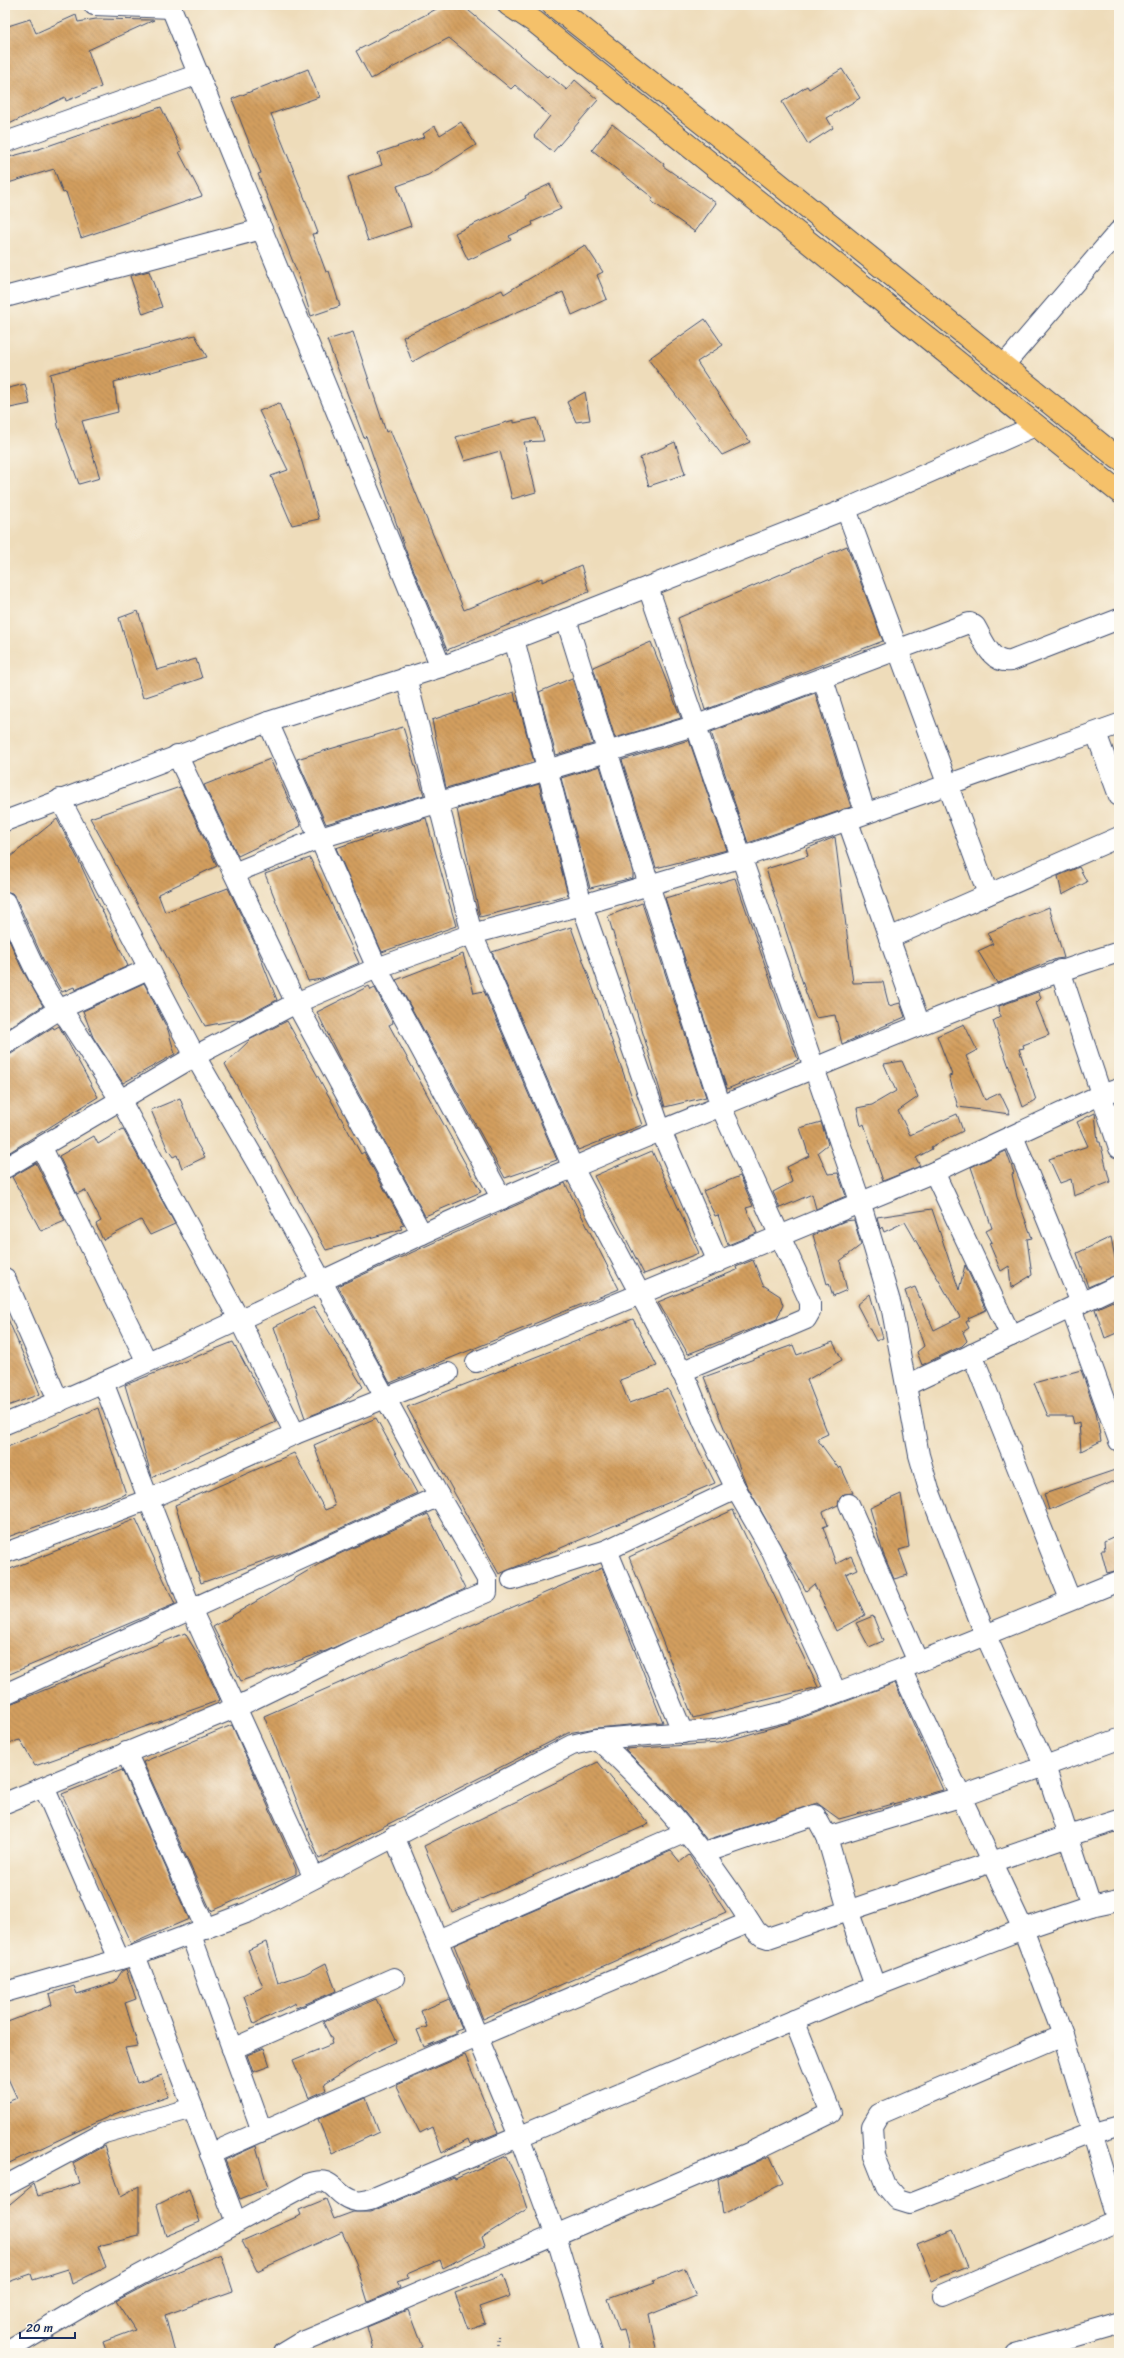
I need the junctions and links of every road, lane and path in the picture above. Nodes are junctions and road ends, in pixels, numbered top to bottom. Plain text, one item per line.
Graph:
1 (94, 5) edge
2 (509, 5) edge
3 (553, 5) edge
4 (171, 6) edge
5 (199, 74) junction
6 (6, 142) dead end
7 (262, 229) junction
8 (1119, 231) edge
9 (5, 297) edge
10 (1004, 365) junction
11 (1035, 426) junction
12 (1119, 459) edge
13 (1119, 492) edge
14 (846, 509) junction
15 (648, 587) junction
16 (566, 619) junction
17 (1119, 619) edge
18 (514, 639) junction
19 (899, 649) junction
20 (441, 667) junction
21 (406, 677) junction
22 (822, 679) junction
23 (268, 722) junction
24 (1119, 724) edge
25 (697, 725) junction
26 (1096, 733) junction
27 (607, 752) junction
28 (177, 755) junction
29 (546, 770) junction
30 (949, 784) junction
31 (1119, 796) edge
32 (60, 799) junction
33 (438, 802) junction
34 (856, 816) junction
35 (5, 821) edge
36 (1119, 837) edge
37 (320, 838) junction
38 (743, 857) junction
39 (234, 873) junction
40 (649, 885) junction
41 (988, 894) junction
42 (5, 902) edge
43 (582, 905) junction
44 (472, 934) junction
45 (889, 938) junction
46 (1119, 952) edge
47 (377, 968) junction
48 (148, 969) junction
49 (1060, 970) junction
50 (296, 1003) junction
51 (58, 1010) junction
52 (920, 1025) junction
53 (5, 1044) edge
54 (195, 1056) junction
55 (813, 1068) junction
56 (1119, 1089) edge
57 (1100, 1095) junction
58 (121, 1100) junction
59 (721, 1107) junction
60 (661, 1131) junction
61 (1013, 1136) junction
62 (42, 1148) junction
63 (1119, 1148) edge
64 (5, 1168) edge
65 (572, 1168) junction
66 (934, 1172) junction
67 (502, 1199) junction
68 (860, 1201) junction
69 (422, 1234) junction
70 (780, 1236) junction
71 (718, 1262) junction
72 (5, 1278) edge
73 (321, 1282) junction
74 (1119, 1286) edge
75 (639, 1295) junction
76 (1076, 1305) junction
77 (240, 1321) junction
78 (1011, 1336) junction
79 (972, 1354) junction
80 (148, 1362) junction
81 (476, 1362) dead end
82 (681, 1372) junction
83 (448, 1373) dead end
84 (103, 1382) junction
85 (907, 1385) junction
86 (386, 1398) junction
87 (59, 1402) junction
88 (5, 1424) edge
89 (294, 1434) junction
90 (1119, 1441) edge
91 (736, 1489) junction
92 (439, 1496) junction
93 (147, 1500) junction
94 (849, 1504) dead end
95 (607, 1550) junction
96 (5, 1553) edge
97 (512, 1580) dead end
98 (1119, 1581) edge
99 (1070, 1599) junction
100 (192, 1610) junction
101 (985, 1634) junction
102 (909, 1665) junction
103 (836, 1692) junction
104 (5, 1694) edge
105 (237, 1706) junction
106 (683, 1733) junction
107 (597, 1739) junction
108 (1119, 1739) edge
109 (126, 1752) junction
110 (1045, 1766) junction
111 (44, 1787) junction
112 (960, 1797) junction
113 (5, 1803) edge
114 (1119, 1820) edge
115 (686, 1832) junction
116 (394, 1836) junction
117 (1068, 1836) junction
118 (827, 1837) junction
119 (704, 1853) junction
120 (990, 1861) junction
121 (314, 1878) junction
122 (1119, 1900) edge
123 (1091, 1906) junction
124 (848, 1910) junction
125 (750, 1922) junction
126 (1023, 1929) junction
127 (199, 1932) junction
128 (438, 1940) junction
129 (127, 1957) junction
130 (394, 1978) dead end
131 (875, 1986) junction
132 (5, 1992) edge
133 (794, 2020) junction
134 (1063, 2035) junction
135 (477, 2037) junction
136 (232, 2049) junction
137 (193, 2108) junction
138 (1119, 2125) edge
139 (262, 2131) junction
140 (1091, 2133) junction
141 (519, 2136) junction
142 (210, 2154) junction
143 (5, 2186) edge
144 (1119, 2220) edge
145 (236, 2222) junction
146 (556, 2236) junction
147 (943, 2295) dead end
148 (1119, 2323) edge
149 (499, 2334) dead end
150 (293, 2350) edge
151 (5, 2352) edge
152 (498, 2353) edge
153 (592, 2353) edge
154 (1015, 2353) edge

1 - 4 street
2 - 11 main road
3 - 10 main road
4 - 5 street
5 - 6 street
5 - 7 street
7 - 9 street
7 - 20 street
8 - 10 street
10 - 12 main road
11 - 13 main road
11 - 14 street
14 - 15 street
14 - 19 street
15 - 16 street
15 - 25 street
16 - 18 street
16 - 27 street
17 - 19 street
18 - 20 street
18 - 29 street
19 - 22 street
19 - 30 street
20 - 21 street
21 - 23 street
21 - 33 street
22 - 25 street
22 - 34 street
23 - 28 street
23 - 37 street
24 - 26 street
25 - 27 street
25 - 38 street
26 - 30 street
26 - 31 street
27 - 29 street
27 - 40 street
28 - 32 street
28 - 39 street
29 - 33 street
29 - 43 street
30 - 34 street
30 - 41 street
32 - 35 street
32 - 48 street
33 - 37 street
33 - 44 street
34 - 38 street
34 - 45 street
36 - 41 street
37 - 39 street
37 - 47 street
38 - 40 street
38 - 55 street
39 - 50 street
40 - 43 street
40 - 59 street
41 - 45 street
42 - 51 street
43 - 44 street
43 - 60 street
44 - 47 street
44 - 65 street
45 - 52 street
46 - 49 street
47 - 50 street
47 - 67 street
48 - 51 street
48 - 54 street
49 - 52 street
49 - 57 street
50 - 54 street
50 - 69 street
51 - 53 street
51 - 58 street
52 - 55 street
54 - 58 street
54 - 73 street
55 - 59 street
55 - 68 street
56 - 57 street
57 - 61 street
57 - 63 street
58 - 62 street
58 - 77 street
59 - 60 street
59 - 70 street
60 - 65 street
60 - 71 street
61 - 66 street
61 - 76 street
62 - 64 street
62 - 80 street
65 - 67 street
65 - 75 street
66 - 68 street
66 - 78 street
67 - 69 street
68 - 70 street
68 - 85 street
69 - 73 street
70 - 71 street
70 - 82 street
71 - 75 street
72 - 87 street
73 - 77 street
73 - 86 street
74 - 76 street
75 - 81 street
75 - 82 street
76 - 78 street
76 - 90 street
77 - 80 street
77 - 89 street
78 - 79 street
79 - 85 street
79 - 99 street
80 - 84 street
82 - 91 street
83 - 86 street
84 - 87 street
84 - 93 street
85 - 101 street
86 - 89 street
86 - 92 street
87 - 88 street
89 - 93 street
91 - 95 street
91 - 103 street
92 - 100 street
92 - 105 street
93 - 96 street
93 - 100 street
94 - 102 street
95 - 97 street
95 - 106 street
98 - 99 street
99 - 101 street
100 - 104 street
100 - 105 street
101 - 102 street
101 - 110 street
102 - 103 street
102 - 112 street
103 - 106 street
105 - 109 street
105 - 121 street
106 - 107 street
107 - 115 street
107 - 116 street
108 - 110 street
109 - 111 street
109 - 127 street
110 - 112 street
110 - 117 street
111 - 113 street
111 - 129 street
112 - 118 street
112 - 120 street
114 - 117 street
115 - 119 street
115 - 128 street
116 - 121 street
116 - 128 street
117 - 120 street
117 - 123 street
118 - 119 street
118 - 124 street
119 - 125 street
120 - 124 street
120 - 126 street
121 - 127 street
122 - 123 street
123 - 126 street
124 - 125 street
124 - 131 street
125 - 135 street
126 - 131 street
126 - 134 street
127 - 129 street
127 - 136 street
128 - 135 street
129 - 132 street
129 - 137 street
130 - 136 street
131 - 133 street
133 - 141 street
133 - 146 street
134 - 140 street
134 - 140 street
135 - 139 street
135 - 141 street
136 - 139 street
137 - 142 street
137 - 143 street
138 - 140 street
139 - 142 street
140 - 144 street
141 - 145 street
141 - 146 street
142 - 145 street
144 - 147 street
145 - 151 street
146 - 150 street
146 - 153 street
148 - 154 street
149 - 152 path

